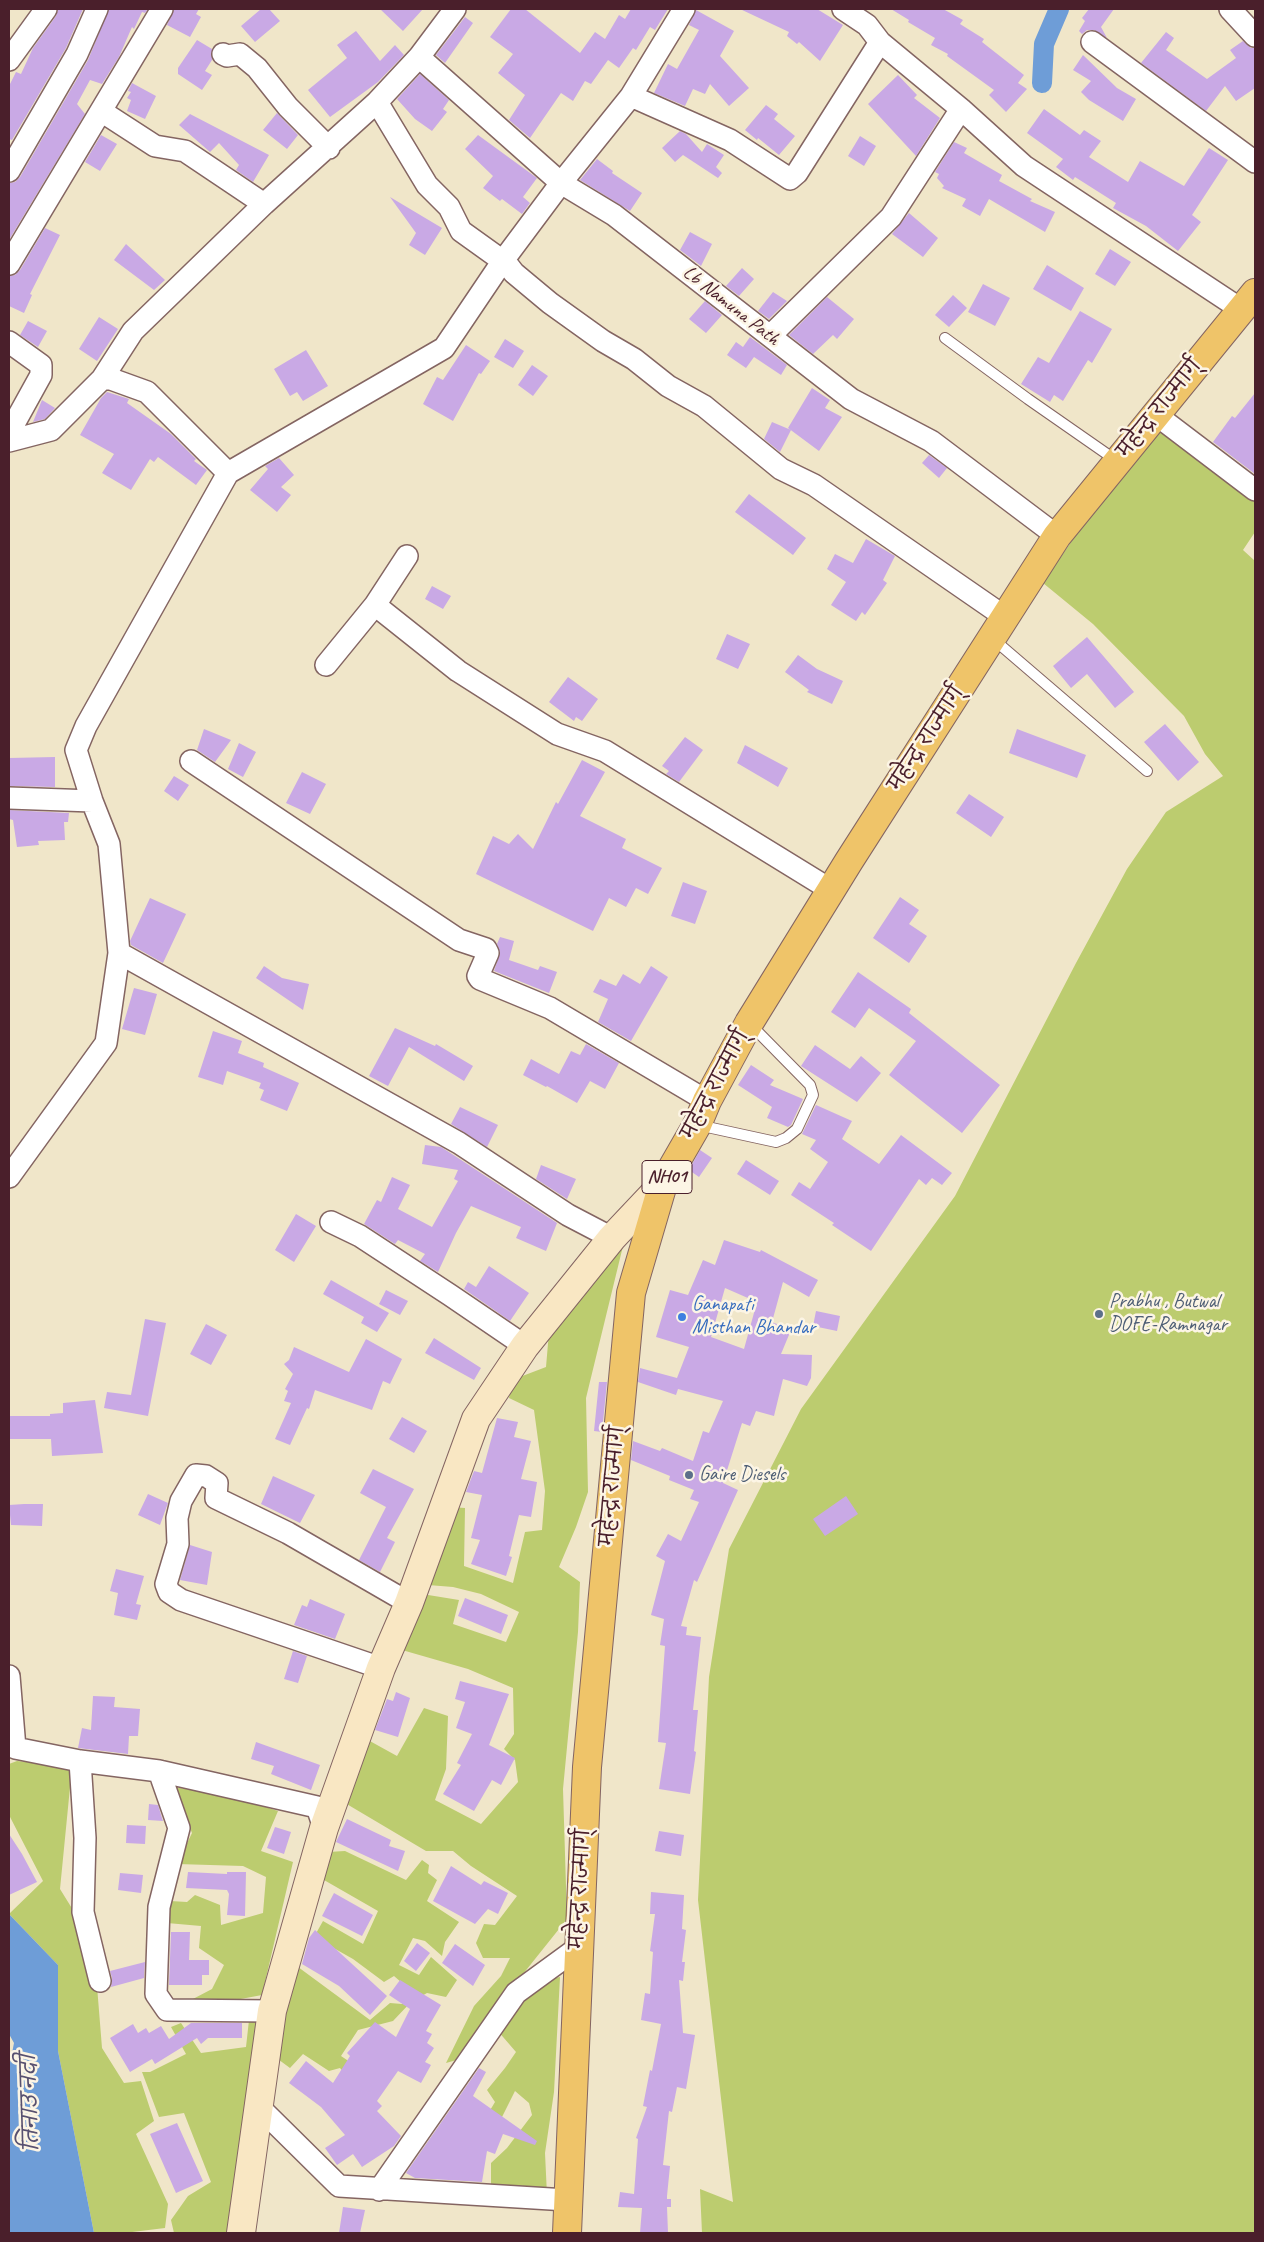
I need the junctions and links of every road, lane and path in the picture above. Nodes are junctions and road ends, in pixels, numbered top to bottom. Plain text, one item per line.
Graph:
1 (46, 9) edge
2 (97, 9) edge
3 (162, 9) edge
4 (455, 9) edge
5 (684, 9) edge
6 (843, 9) edge
7 (1230, 9) edge
8 (1255, 36) edge
9 (880, 42) junction
10 (1092, 42) dead end
11 (223, 54) dead end
12 (419, 57) junction
13 (9, 60) edge
14 (631, 96) junction
15 (377, 102) junction
16 (961, 109) junction
17 (101, 111) junction
18 (329, 148) junction
19 (1255, 162) edge
20 (9, 171) edge
21 (561, 182) junction
22 (264, 204) junction
23 (502, 262) junction
24 (9, 264) edge
25 (1248, 302) edge
26 (770, 336) junction
27 (944, 338) dead end
28 (9, 342) edge
29 (102, 379) junction
30 (1155, 414) junction
31 (9, 433) edge
32 (9, 441) edge
33 (1117, 461) junction
34 (228, 473) junction
35 (1255, 490) edge
36 (1057, 536) junction
37 (408, 556) dead end
38 (375, 604) junction
39 (999, 627) junction
40 (326, 666) dead end
41 (191, 761) dead end
42 (1146, 771) dead end
43 (9, 798) edge
44 (92, 801) junction
45 (831, 890) junction
46 (119, 953) junction
47 (748, 1023) junction
48 (702, 1113) junction
49 (31, 1149) junction
50 (9, 1154) edge
51 (9, 1178) edge
52 (662, 1184) junction
53 (331, 1222) dead end
54 (612, 1238) junction
55 (525, 1346) junction
56 (409, 1603) junction
57 (381, 1668) junction
58 (9, 1676) edge
59 (80, 1761) junction
60 (160, 1771) junction
61 (324, 1828) junction
62 (579, 1947) junction
63 (100, 1982) dead end
64 (272, 2011) junction
65 (259, 2107) junction
66 (379, 2190) junction
67 (567, 2200) junction
68 (242, 2233) edge
69 (567, 2233) edge

1 - 13 street
2 - 20 street
3 - 17 street
4 - 12 street
5 - 14 street
6 - 9 street
7 - 8 street
9 - 14 street
9 - 16 street
10 - 19 street
11 - 18 street
12 - 15 street
12 - 21 street, Lb Namuna Path
14 - 21 street
15 - 18 street
15 - 23 street
16 - 25 street
16 - 26 street
17 - 22 street
17 - 24 street
18 - 22 street
21 - 23 street
21 - 26 street, Lb Namuna Path
22 - 29 street
23 - 34 street
23 - 39 street
25 - 30 highway, महेन्द्र राज्मार्ग् / NH01
26 - 36 street, Lb Namuna Path
27 - 33 lane
28 - 31 street
29 - 32 street
29 - 34 street
30 - 33 highway, महेन्द्र राज्मार्ग् / NH01
30 - 35 street
33 - 36 highway, महेन्द्र राज्मार्ग् / NH01
34 - 44 street
36 - 39 highway, महेन्द्र राज्मार्ग् / NH01
37 - 38 street
38 - 40 street
38 - 45 street
39 - 42 lane
39 - 45 highway, महेन्द्र राज्मार्ग् / NH01
41 - 48 street
43 - 44 street
44 - 46 street
45 - 47 highway, महेन्द्र राज्मार्ग् / NH01
46 - 49 street
46 - 54 street
47 - 48 highway, महेन्द्र राज्मार्ग् / NH01
47 - 48 lane
48 - 52 highway, महेन्द्र राज्मार्ग् / NH01
49 - 50 street
49 - 51 street
52 - 54 street
52 - 62 highway, महेन्द्र राज्मार्ग् / NH01
53 - 55 street
54 - 55 street
55 - 56 street
56 - 57 street
56 - 57 street
57 - 61 street
58 - 59 street
59 - 60 street
59 - 63 street
60 - 61 street
60 - 64 street
61 - 64 street
62 - 66 street
62 - 67 highway, महेन्द्र राज्मार्ग् / NH01
64 - 65 street
65 - 66 street
65 - 68 street
66 - 67 street
67 - 69 highway, महेन्द्र राज्मार्ग् / NH01

